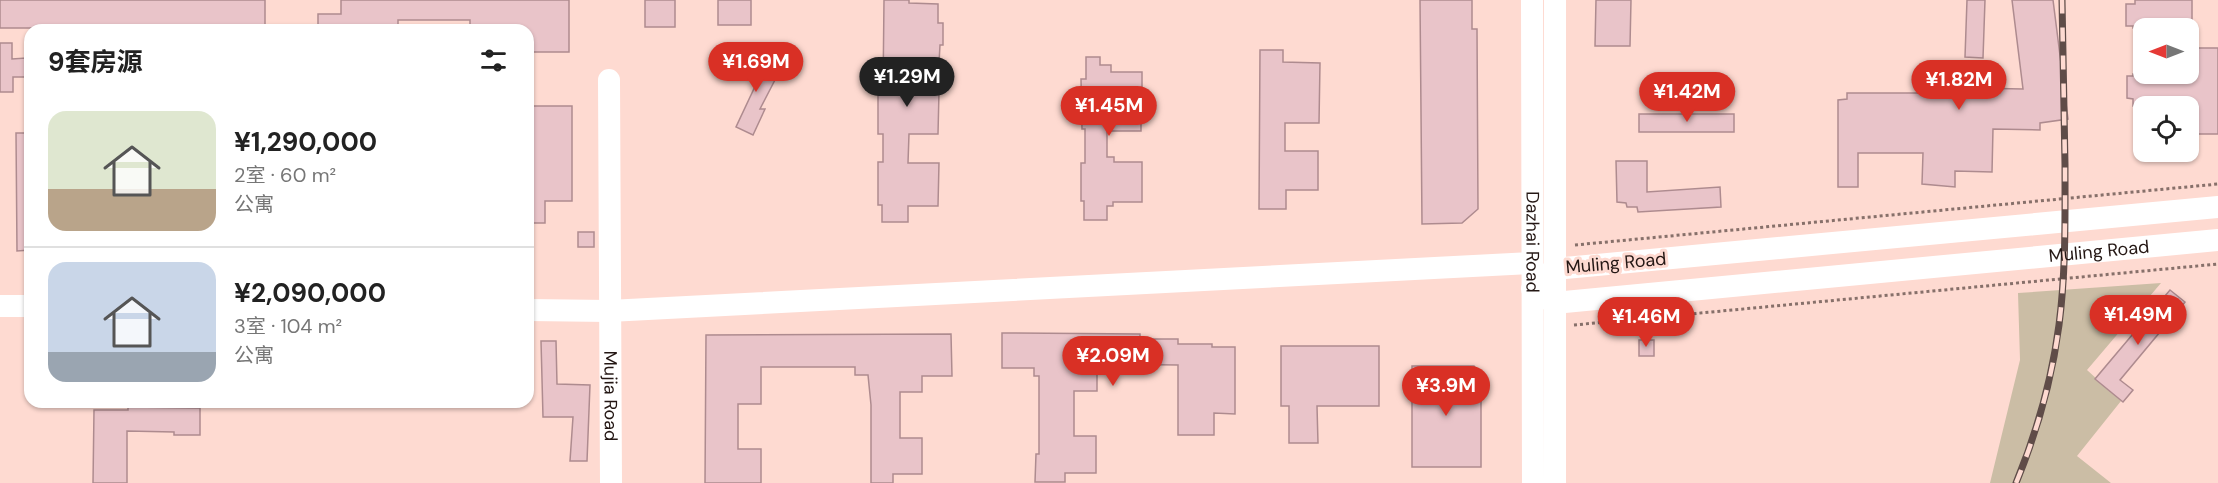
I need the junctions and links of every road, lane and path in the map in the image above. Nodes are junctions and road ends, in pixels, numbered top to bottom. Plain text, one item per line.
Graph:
1 (1532, 0) edge
2 (1555, 0) edge
3 (609, 80) dead end
4 (2218, 184) edge
5 (2218, 207) edge
6 (2218, 240) edge
7 (1554, 258) junction
8 (1532, 262) junction
9 (2218, 264) edge
10 (1532, 289) junction
11 (1554, 303) junction
12 (0, 306) edge
13 (24, 306) edge
14 (534, 310) edge
15 (609, 311) junction
16 (1554, 327) junction
17 (611, 483) edge
18 (1533, 483) edge
19 (1555, 483) edge

1 - 8 street, Dazhai Road
2 - 7 street, Dazhai Road
3 - 15 street, Mujia Road
4 - 7 path
5 - 7 street, Muling Road
6 - 11 street, Muling Road
7 - 10 street, Muling Road
7 - 11 street, Dazhai Road
8 - 10 street, Dazhai Road
8 - 15 street
9 - 16 path
10 - 11 street
10 - 18 street, Dazhai Road
11 - 16 street, Dazhai Road
12 - 13 street
14 - 15 street
15 - 17 street, Mujia Road
16 - 19 street, Dazhai Road

